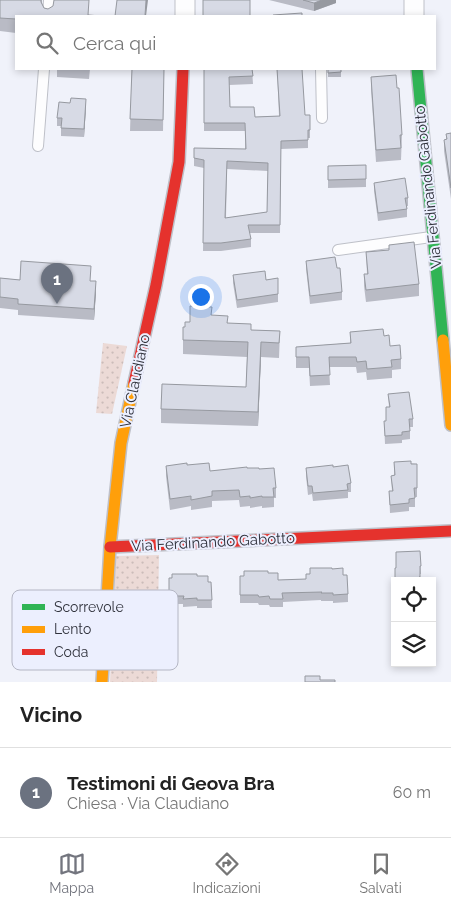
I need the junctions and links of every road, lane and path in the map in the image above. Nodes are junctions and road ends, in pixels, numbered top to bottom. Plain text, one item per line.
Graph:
1 (49, 0) edge
2 (185, 0) edge
3 (414, 0) edge
4 (48, 15) edge
5 (185, 15) edge
6 (414, 15) edge
7 (44, 70) edge
8 (183, 70) edge
9 (321, 70) edge
10 (417, 70) edge
11 (322, 118) dead end
12 (38, 146) dead end
13 (433, 236) junction
14 (338, 250) dead end
15 (451, 426) edge
16 (451, 531) edge
17 (110, 547) junction
18 (107, 590) edge

1 - 4 lane
2 - 5 street
3 - 6 street
7 - 12 lane
8 - 17 street, Via Claudiano
9 - 11 lane
10 - 13 street, Via Ferdinando Gabotto
13 - 14 lane
13 - 15 street, Via Ferdinando Gabotto
16 - 17 street, Via Ferdinando Gabotto
17 - 18 street, Via Ferdinando Gabotto

